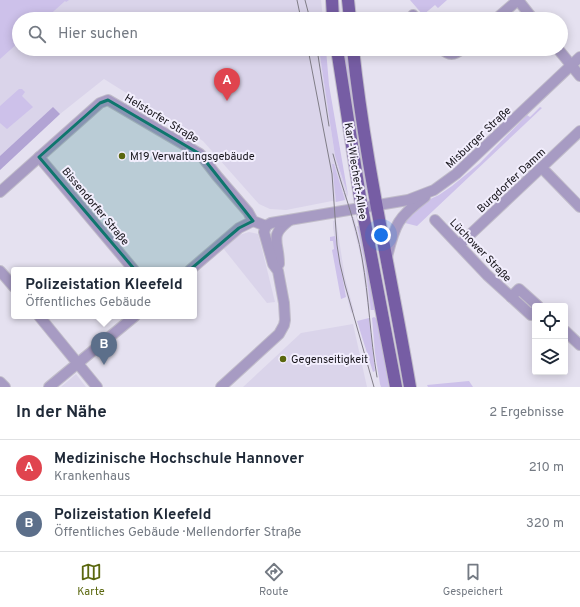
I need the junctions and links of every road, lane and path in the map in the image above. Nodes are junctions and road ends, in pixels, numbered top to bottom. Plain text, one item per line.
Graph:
1 (332, 0) edge
2 (348, 0) edge
3 (518, 0) edge
4 (333, 12) edge
5 (349, 12) edge
6 (504, 12) edge
7 (527, 12) edge
8 (338, 56) edge
9 (354, 56) edge
10 (564, 56) edge
11 (580, 56) edge
12 (571, 65) junction
13 (580, 76) edge
14 (580, 131) edge
15 (39, 157) junction
16 (542, 168) junction
17 (434, 190) junction
18 (0, 192) edge
19 (376, 205) junction
20 (580, 206) edge
21 (362, 208) junction
22 (290, 220) junction
23 (435, 220) dead end
24 (253, 221) junction
25 (266, 226) junction
26 (459, 245) junction
27 (386, 261) junction
28 (131, 267) edge
29 (194, 267) edge
30 (0, 271) edge
31 (278, 271) junction
32 (11, 284) edge
33 (511, 297) junction
34 (535, 303) edge
35 (532, 314) edge
36 (41, 319) edge
37 (131, 319) edge
38 (568, 334) edge
39 (580, 345) edge
40 (77, 364) junction
41 (0, 382) edge
42 (5, 387) edge
43 (49, 387) edge
44 (97, 387) edge
45 (221, 387) edge
46 (396, 387) edge
47 (410, 387) edge

1 - 4 main road
2 - 5 main road
3 - 6 street
3 - 7 street
8 - 21 main road, Karl-Wiechert-Allee
9 - 19 main road, Karl-Wiechert-Allee
10 - 12 street
11 - 12 street, Misburger Straße
12 - 13 street
12 - 17 street, Misburger Straße
14 - 16 street, Burgdorfer Damm
15 - 18 street, Helstorfer Straße
15 - 24 street, Helstorfer Straße
15 - 28 street, Bissendorfer Straße
16 - 20 street
16 - 26 street, Burgdorfer Damm
17 - 19 street, Misburger Straße
17 - 27 street
19 - 21 street, Misburger Straße
19 - 27 main road, Karl-Wiechert-Allee
21 - 22 street, Misburger Straße
21 - 46 main road, Karl-Wiechert-Allee
22 - 25 street, Misburger Straße
22 - 31 street
23 - 26 street, Lüchower Straße
24 - 25 street
24 - 29 street
25 - 31 street
26 - 33 street, Lüchower Straße
27 - 47 main road, Karl-Wiechert-Allee
30 - 32 street
31 - 45 street
33 - 34 street, Lüchower Straße
33 - 35 street, Lüchower Straße
36 - 40 street
37 - 40 street
38 - 39 street
40 - 43 street
40 - 44 street
41 - 42 street

